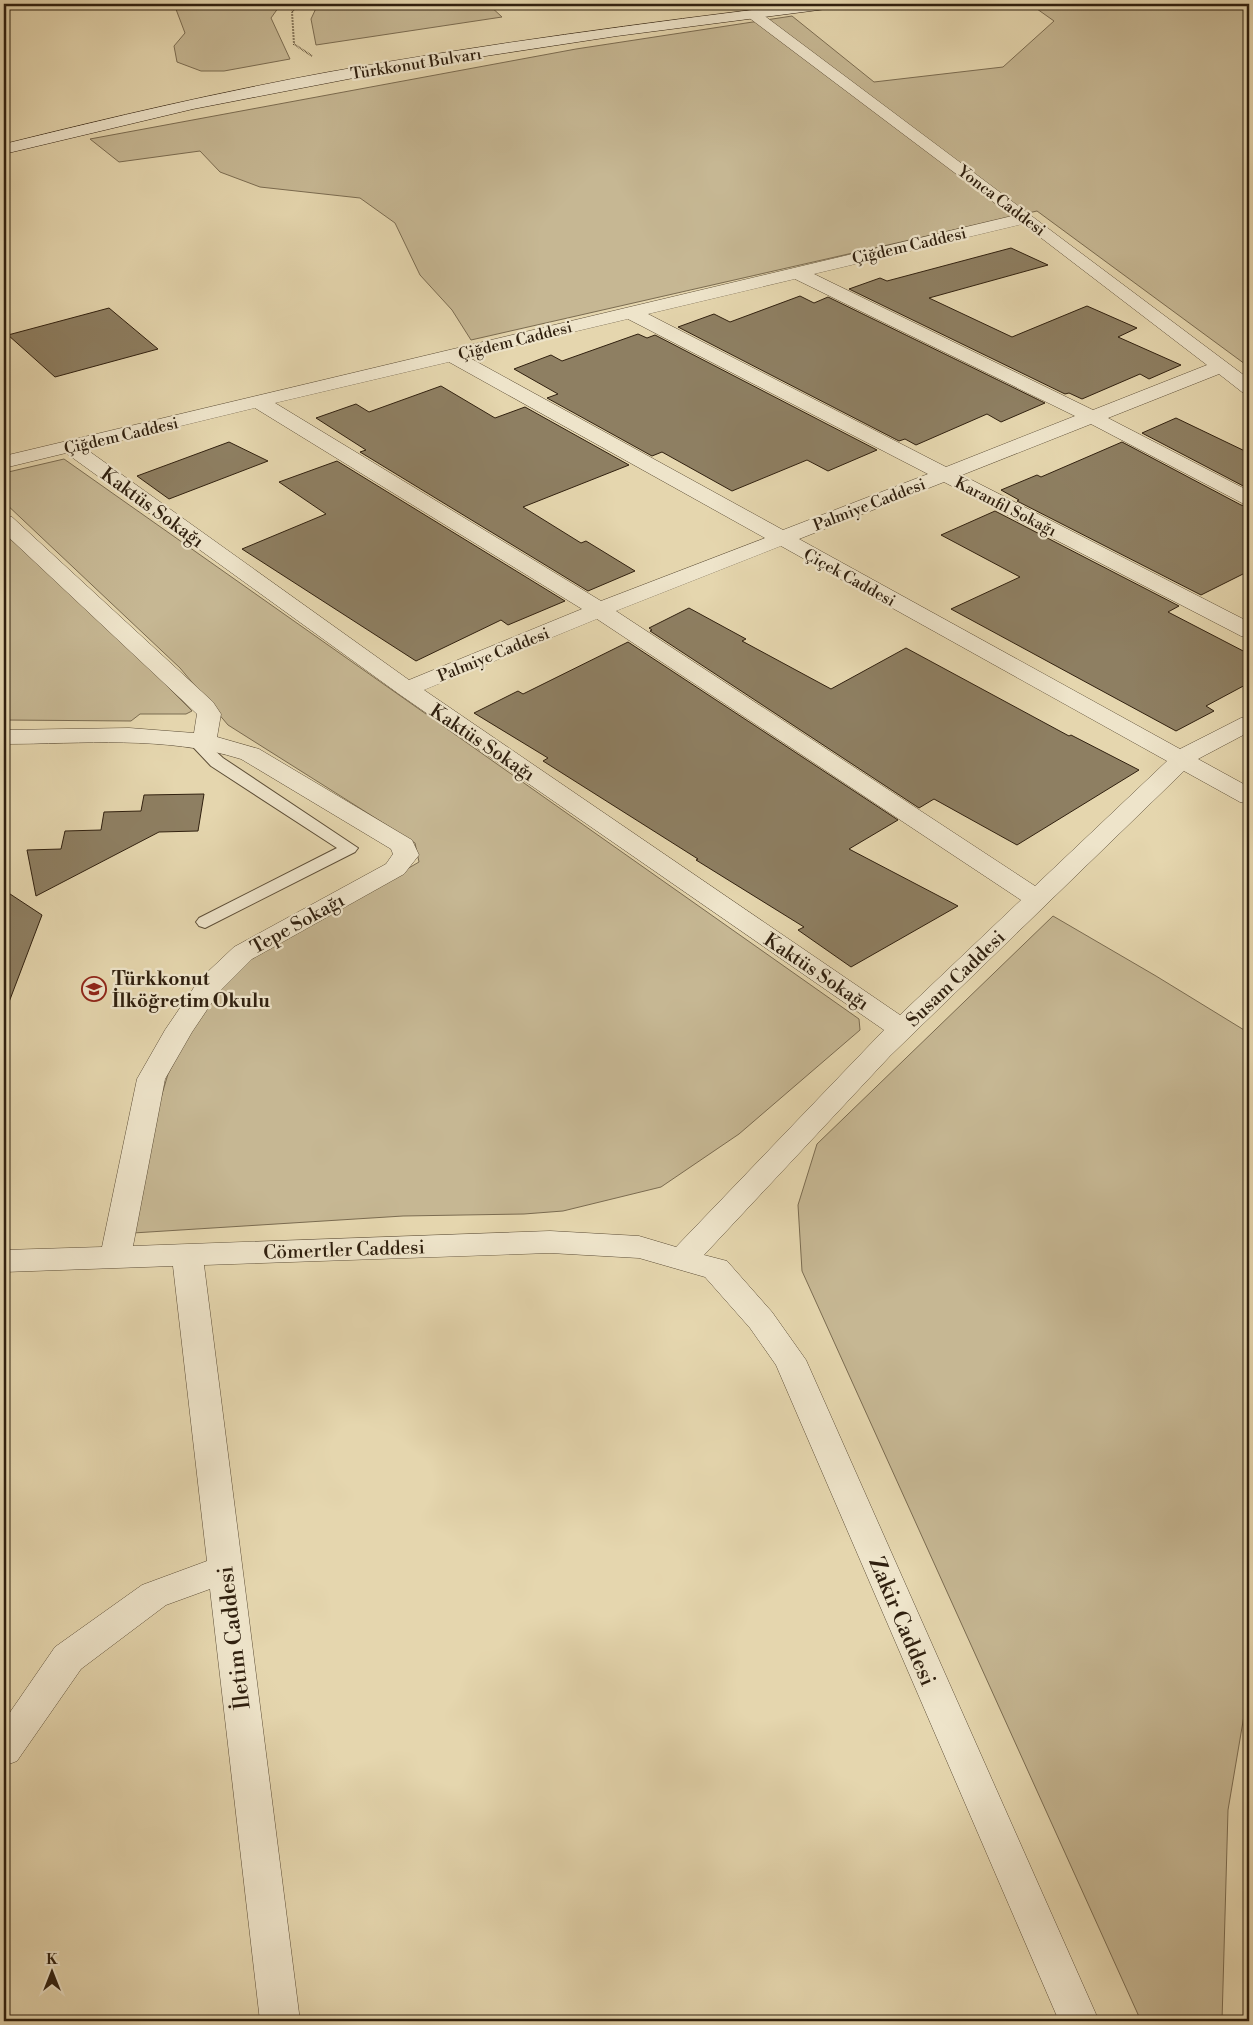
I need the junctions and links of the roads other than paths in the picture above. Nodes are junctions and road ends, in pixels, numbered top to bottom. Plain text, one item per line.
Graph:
1 (720, 4) edge
2 (834, 4) edge
3 (753, 14) junction
4 (184, 90) dead end
5 (4, 149) edge
6 (1026, 218) junction
7 (796, 272) junction
8 (630, 312) junction
9 (450, 355) junction
10 (1222, 366) junction
11 (1249, 388) edge
12 (259, 402) junction
13 (1092, 417) junction
14 (70, 448) junction
15 (4, 462) edge
16 (946, 474) junction
17 (1249, 499) edge
18 (4, 522) edge
19 (781, 539) junction
20 (599, 610) junction
21 (1249, 631) edge
22 (407, 689) junction
23 (1249, 723) edge
24 (4, 737) edge
25 (204, 741) junction
26 (1181, 761) junction
27 (1249, 797) edge
28 (1037, 899) junction
29 (205, 922) dead end
30 (902, 1029) junction
31 (187, 1254) junction
32 (115, 1257) junction
33 (682, 1259) junction
34 (4, 1261) edge
35 (225, 1569) junction
36 (4, 1750) edge
37 (280, 2021) edge
38 (1079, 2021) edge

1 - 4 street, Türkkonut Bulvarı
2 - 3 street, Türkkonut Bulvarı
3 - 5 street, Türkkonut Bulvarı
3 - 6 street, Yonca Caddesi
6 - 7 street, Çiğdem Caddesi
6 - 10 street, Yonca Caddesi
7 - 8 street, Çiğdem Caddesi
7 - 13 street
8 - 9 street, Çiğdem Caddesi
8 - 16 street, Karanfil Sokağı
9 - 12 street, Çiğdem Caddesi
9 - 19 street, Çiçek Caddesi
10 - 11 street, Yonca Caddesi
10 - 13 street, Palmiye Caddesi
12 - 14 street, Çiğdem Caddesi
12 - 20 street
13 - 16 street, Palmiye Caddesi
13 - 17 street
14 - 15 street, Çiğdem Caddesi
14 - 22 street, Kaktüs Sokağı
16 - 19 street, Palmiye Caddesi
16 - 21 street, Karanfil Sokağı
18 - 25 street
19 - 20 street, Palmiye Caddesi
19 - 26 street, Çiçek Caddesi
20 - 22 street, Palmiye Caddesi
20 - 28 street
22 - 30 street, Kaktüs Sokağı
23 - 26 street, Susam Caddesi
24 - 25 street
25 - 29 lane
25 - 32 street, Tepe Sokağı
26 - 27 street, Çiçek Caddesi
26 - 28 street, Susam Caddesi
28 - 30 street, Susam Caddesi
30 - 33 street, Susam Caddesi
31 - 32 street, Cömertler Caddesi
31 - 33 street, Cömertler Caddesi
31 - 35 street, İletim Caddesi
32 - 34 street, Cömertler Caddesi
33 - 38 street, Zakir Caddesi
35 - 36 street
35 - 37 street, İletim Caddesi

